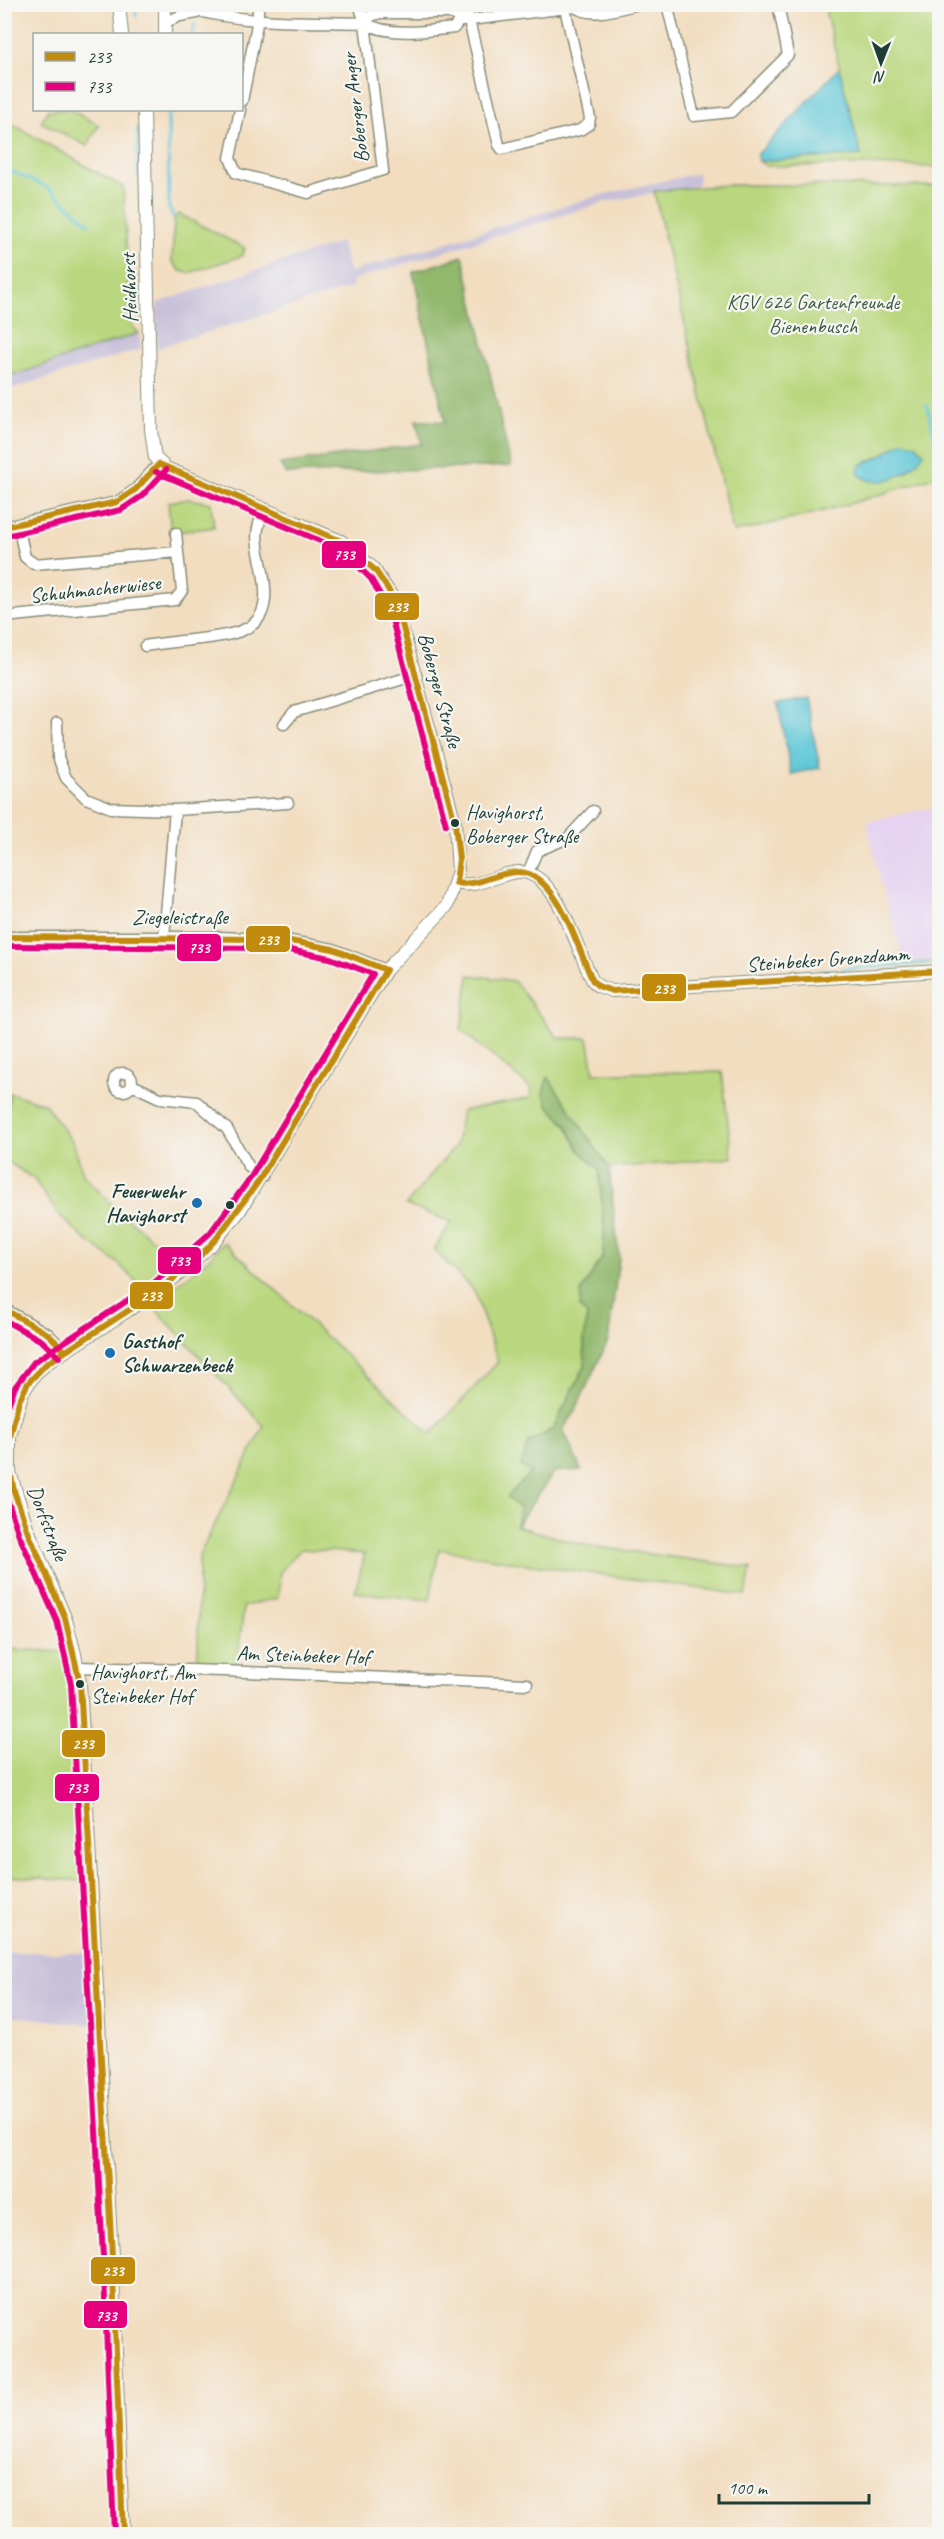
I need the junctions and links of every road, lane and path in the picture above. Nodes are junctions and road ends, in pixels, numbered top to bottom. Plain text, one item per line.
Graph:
1 (165, 4) edge
2 (176, 4) edge
3 (258, 4) edge
4 (359, 4) edge
5 (465, 4) edge
6 (639, 4) edge
7 (667, 4) edge
8 (778, 4) edge
9 (116, 6) edge
10 (570, 6) edge
11 (203, 13) junction
12 (258, 19) junction
13 (464, 21) junction
14 (364, 23) junction
15 (166, 28) edge
16 (122, 33) edge
17 (243, 96) edge
18 (144, 111) edge
19 (240, 111) edge
20 (159, 464) junction
21 (266, 509) junction
22 (18, 525) junction
23 (4, 527) edge
24 (176, 533) dead end
25 (178, 552) junction
26 (4, 618) edge
27 (145, 646) dead end
28 (416, 675) junction
29 (57, 723) dead end
30 (284, 724) dead end
31 (288, 803) dead end
32 (176, 810) junction
33 (592, 811) dead end
34 (528, 873) junction
35 (456, 884) junction
36 (4, 937) edge
37 (164, 937) junction
38 (386, 970) junction
39 (939, 971) edge
40 (132, 1085) dead end
41 (262, 1177) junction
42 (4, 1309) edge
43 (65, 1351) junction
44 (78, 1667) junction
45 (527, 1684) dead end
46 (123, 2535) edge

1 - 15 street
2 - 11 street
3 - 12 street
4 - 14 street, Boberger Anger
5 - 13 street
6 - 10 street
7 - 8 street
9 - 16 street
10 - 13 street
10 - 13 street
11 - 12 street
11 - 15 street
12 - 14 street
12 - 17 street
13 - 14 street
13 - 14 street
14 - 19 street, Boberger Anger
18 - 20 street, Heidhorst
20 - 21 street, Boberger Straße
20 - 22 street
21 - 27 street
21 - 28 street, Boberger Straße
22 - 23 street
22 - 25 street, Schuhmacherwiese
24 - 25 street, Schuhmacherwiese
25 - 26 street, Schuhmacherwiese
28 - 30 street
28 - 35 street, Boberger Straße
29 - 32 street
31 - 32 street
32 - 37 street
33 - 34 street
34 - 35 street
34 - 39 street, Steinbeker Grenzdamm
35 - 38 street, Boberger Straße
36 - 37 street, Ziegeleistraße
37 - 38 street, Ziegeleistraße
38 - 41 street, Dorfstraße
40 - 41 street
41 - 43 street, Dorfstraße
42 - 43 street
43 - 44 street, Dorfstraße
44 - 45 street, Am Steinbeker Hof
44 - 46 street, Dorfstraße

